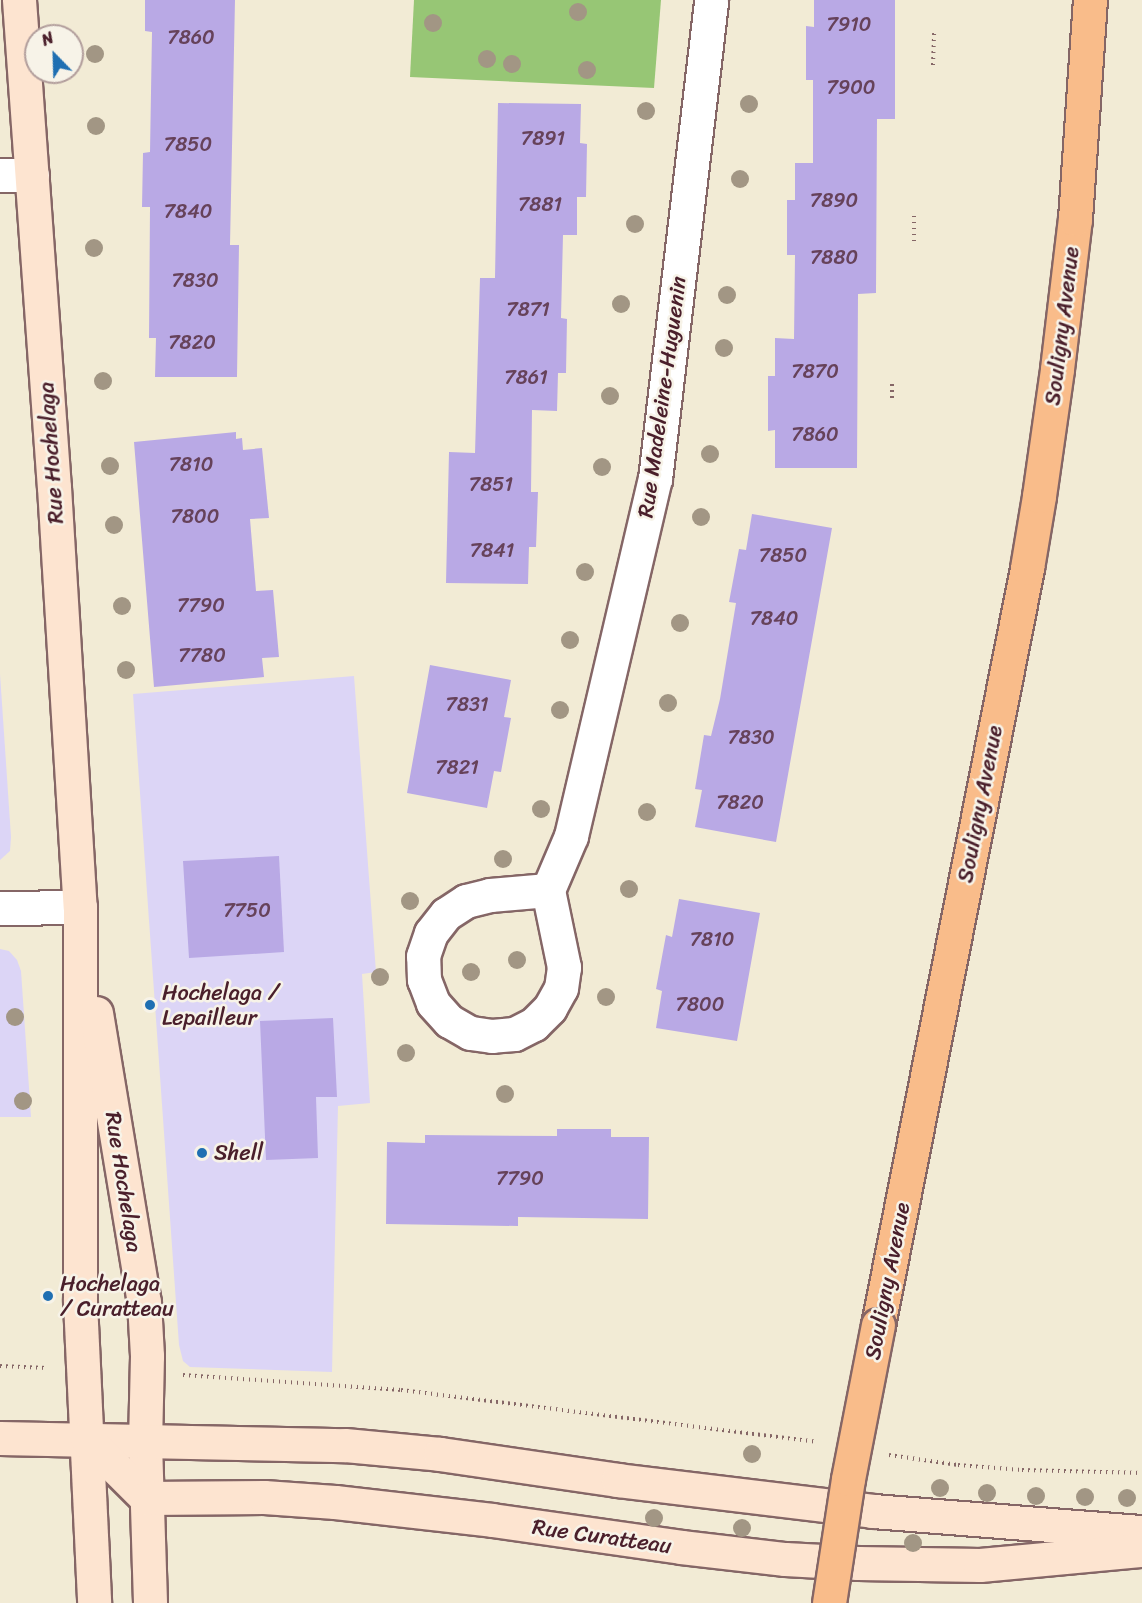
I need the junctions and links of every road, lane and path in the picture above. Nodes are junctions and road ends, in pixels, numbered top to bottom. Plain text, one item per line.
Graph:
1 (19, 0) edge
2 (711, 0) edge
3 (1090, 0) edge
4 (934, 33) dead end
5 (933, 65) dead end
6 (16, 175) edge
7 (914, 216) dead end
8 (914, 245) dead end
9 (892, 380) dead end
10 (892, 398) dead end
11 (548, 890) junction
12 (80, 907) junction
13 (0, 908) edge
14 (0, 1366) edge
15 (40, 1368) dead end
16 (187, 1377) dead end
17 (0, 1438) edge
18 (87, 1439) junction
19 (145, 1443) junction
20 (821, 1443) dead end
21 (878, 1453) dead end
22 (1142, 1473) edge
23 (146, 1498) junction
24 (1142, 1532) edge
25 (1142, 1550) edge
26 (94, 1603) edge
27 (150, 1603) edge
28 (829, 1603) edge

1 - 6 main road, Rue Hochelaga
2 - 11 street, Rue Madeleine-Huguenin
3 - 28 highway, Souligny Avenue, bridge
4 - 5 path
6 - 12 main road, Rue Hochelaga
7 - 8 path
9 - 10 path
11 - 11 street
12 - 13 street
12 - 18 main road, Rue Hochelaga
12 - 19 main road, Rue Hochelaga
14 - 15 path
16 - 20 path
17 - 18 main road
18 - 19 main road
18 - 23 main road
18 - 26 main road, Rue Hochelaga
19 - 23 main road, Rue Hochelaga
19 - 24 main road
21 - 22 path
23 - 25 main road, Rue Curatteau
23 - 27 main road, Rue Hochelaga

